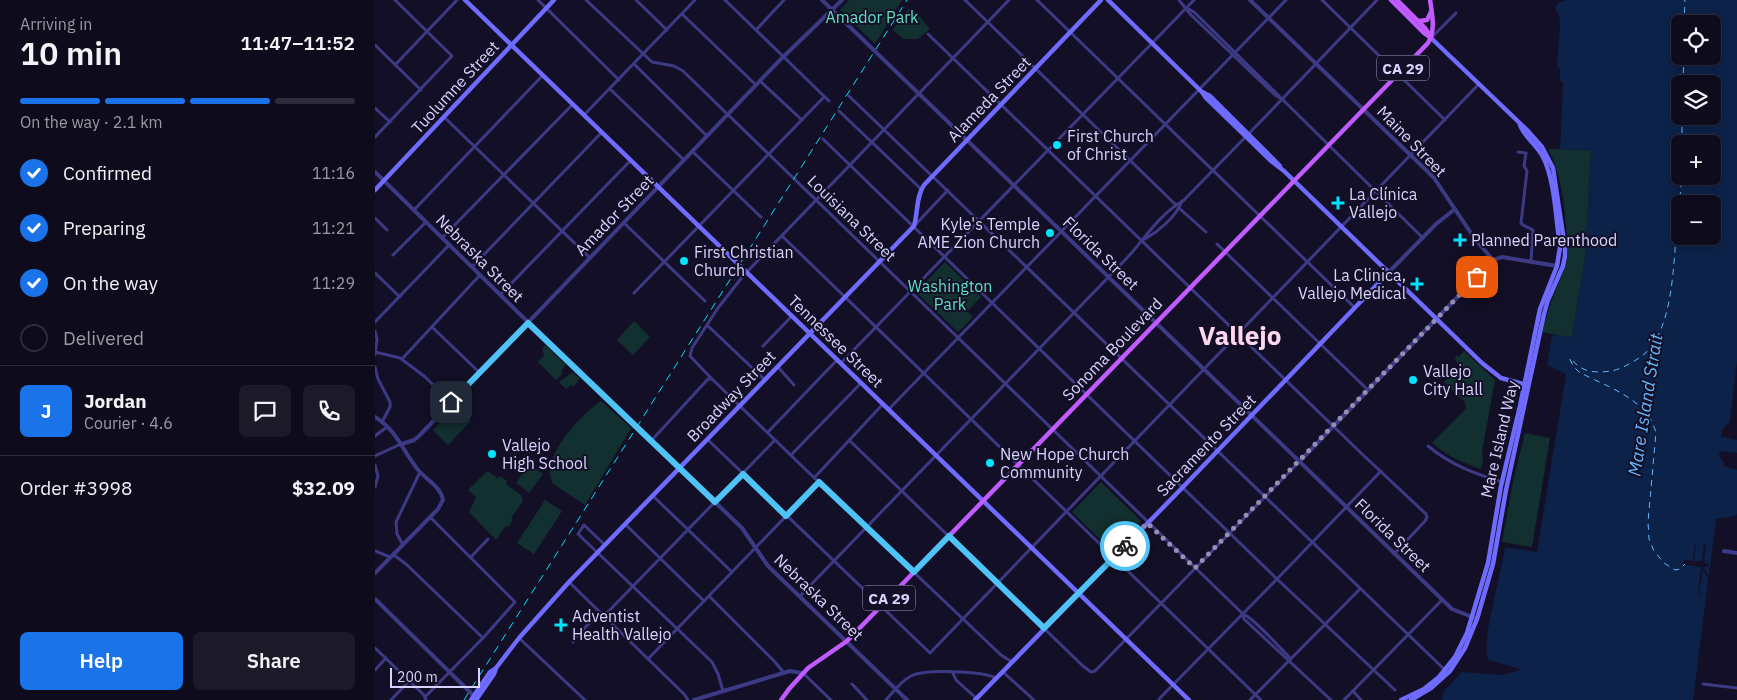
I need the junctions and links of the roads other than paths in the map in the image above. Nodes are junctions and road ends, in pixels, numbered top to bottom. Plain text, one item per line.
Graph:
1 (395, 0) edge
2 (457, 0) edge
3 (465, 0) edge
4 (538, 0) edge
5 (554, 0) edge
6 (586, 0) edge
7 (636, 0) edge
8 (695, 0) edge
9 (784, 0) edge
10 (822, 0) edge
11 (841, 0) edge
12 (965, 0) edge
13 (1009, 0) edge
14 (1037, 0) edge
15 (1101, 0) edge
16 (1108, 0) edge
17 (1179, 0) edge
18 (1194, 0) edge
19 (1250, 0) edge
20 (1286, 0) edge
21 (1322, 0) edge
22 (1377, 0) edge
23 (1391, 0) edge
24 (1397, 0) edge
25 (1430, 0) edge
26 (727, 1) edge
27 (546, 8) junction
28 (1186, 8) junction
29 (832, 9) junction
30 (1431, 11) junction
31 (1456, 13) dead end
32 (683, 14) junction
33 (1268, 18) junction
34 (1418, 21) junction
35 (988, 22) junction
36 (1350, 28) junction
37 (667, 30) junction
38 (756, 30) junction
39 (427, 31) junction
40 (1070, 32) junction
41 (928, 34) dead end
42 (1431, 38) junction
43 (1151, 42) junction
44 (375, 45) edge
45 (511, 45) junction
46 (1234, 53) junction
47 (643, 55) junction
48 (783, 57) junction
49 (953, 58) junction
50 (634, 64) junction
51 (1316, 64) junction
52 (395, 65) junction
53 (1036, 68) junction
54 (1398, 74) junction
55 (543, 75) junction
56 (1117, 78) junction
57 (619, 80) junction
58 (761, 80) junction
59 (1480, 84) junction
60 (757, 85) junction
61 (610, 89) junction
62 (421, 90) junction
63 (1201, 90) junction
64 (919, 94) junction
65 (849, 96) dead end
66 (824, 97) junction
67 (1282, 99) junction
68 (829, 101) dead end
69 (573, 104) junction
70 (1001, 104) junction
71 (375, 108) edge
72 (1363, 109) junction
73 (839, 111) dead end
74 (728, 114) junction
75 (1083, 114) junction
76 (584, 115) junction
77 (445, 118) junction
78 (802, 120) junction
79 (1445, 120) junction
80 (390, 122) junction
81 (1165, 124) junction
82 (885, 129) junction
83 (602, 132) junction
84 (1247, 135) junction
85 (707, 136) junction
86 (375, 137) edge
87 (823, 139) dead end
88 (967, 140) junction
89 (872, 143) junction
90 (1328, 145) junction
91 (475, 146) junction
92 (1048, 150) junction
93 (693, 151) junction
94 (1517, 152) dead end
95 (769, 154) junction
96 (1410, 156) junction
97 (631, 160) junction
98 (684, 160) junction
99 (1130, 160) junction
100 (850, 165) junction
101 (1212, 170) junction
102 (375, 172) edge
103 (504, 175) junction
104 (933, 176) junction
105 (384, 181) junction
106 (1295, 181) junction
107 (1013, 185) junction
108 (658, 186) junction
109 (921, 189) junction
110 (375, 190) edge
111 (734, 190) junction
112 (948, 190) junction
113 (1376, 192) junction
114 (1096, 196) junction
115 (816, 200) junction
116 (1183, 201) junction
117 (533, 203) junction
118 (1176, 205) junction
119 (1179, 208) junction
120 (1455, 209) junction
121 (413, 210) junction
122 (761, 217) dead end
123 (1260, 217) junction
124 (375, 218) edge
125 (979, 221) junction
126 (426, 222) junction
127 (624, 223) junction
128 (699, 226) junction
129 (913, 226) junction
130 (1342, 227) junction
131 (387, 230) dead end
132 (562, 231) junction
133 (1061, 231) junction
134 (1206, 232) dead end
135 (782, 236) junction
136 (442, 238) junction
137 (1423, 238) junction
138 (1143, 241) junction
139 (1217, 244) dead end
140 (449, 245) junction
141 (1225, 251) junction
142 (393, 256) dead end
143 (945, 256) junction
144 (590, 258) junction
145 (1493, 260) junction
146 (879, 261) junction
147 (1531, 261) junction
148 (664, 262) junction
149 (1307, 263) junction
150 (1027, 266) junction
151 (1560, 266) junction
152 (472, 267) junction
153 (375, 272) edge
154 (747, 272) junction
155 (1389, 272) junction
156 (480, 275) junction
157 (1109, 277) junction
158 (1189, 287) junction
159 (910, 292) junction
160 (634, 293) dead end
161 (500, 295) junction
162 (400, 297) junction
163 (844, 297) junction
164 (1273, 298) junction
165 (705, 301) dead end
166 (992, 302) junction
167 (1355, 308) junction
168 (1075, 312) junction
169 (792, 316) junction
170 (1437, 318) junction
171 (375, 322) edge
172 (1155, 322) junction
173 (528, 323) junction
174 (707, 325) junction
175 (432, 327) junction
176 (875, 328) junction
177 (375, 331) edge
178 (809, 332) junction
179 (1239, 334) junction
180 (958, 338) junction
181 (1321, 344) junction
182 (763, 346) dead end
183 (1040, 348) junction
184 (375, 353) edge
185 (1121, 358) junction
186 (401, 359) junction
187 (840, 361) junction
188 (375, 366) edge
189 (777, 366) junction
190 (1204, 370) junction
191 (480, 373) junction
192 (923, 374) junction
193 (712, 379) junction
194 (764, 379) junction
195 (1286, 379) junction
196 (861, 382) junction
197 (1005, 384) junction
198 (794, 385) dead end
199 (1527, 385) junction
200 (434, 386) junction
201 (464, 390) junction
202 (1368, 390) junction
203 (1087, 394) junction
204 (451, 402) junction
205 (883, 404) junction
206 (1169, 404) junction
207 (739, 405) junction
208 (889, 409) junction
209 (1252, 416) junction
210 (375, 417) edge
211 (971, 420) junction
212 (382, 422) junction
213 (1333, 425) junction
214 (387, 427) junction
215 (1053, 430) junction
216 (768, 432) junction
217 (375, 436) edge
218 (707, 439) junction
219 (775, 440) junction
220 (849, 440) junction
221 (651, 441) junction
222 (1135, 441) junction
223 (402, 444) junction
224 (1428, 446) dead end
225 (1217, 451) junction
226 (791, 455) junction
227 (936, 455) junction
228 (375, 456) edge
229 (1299, 462) junction
230 (375, 465) edge
231 (1019, 466) junction
232 (679, 468) junction
233 (420, 472) junction
234 (1381, 472) junction
235 (743, 474) junction
236 (1101, 477) junction
237 (814, 478) junction
238 (819, 482) junction
239 (1502, 482) junction
240 (1508, 483) junction
241 (1183, 487) junction
242 (375, 488) edge
243 (901, 491) junction
244 (652, 495) junction
245 (1265, 497) junction
246 (984, 501) junction
247 (715, 502) junction
248 (1347, 507) junction
249 (1067, 512) junction
250 (786, 516) junction
251 (430, 517) junction
252 (1147, 523) junction
253 (625, 524) junction
254 (867, 526) junction
255 (688, 530) junction
256 (1229, 532) junction
257 (949, 536) junction
258 (488, 539) dead end
259 (1312, 543) junction
260 (403, 545) junction
261 (605, 545) junction
262 (756, 548) junction
263 (1032, 548) junction
264 (375, 551) edge
265 (1724, 551) dead end
266 (598, 552) junction
267 (1737, 553) edge
268 (1394, 554) junction
269 (392, 556) junction
270 (471, 557) junction
271 (661, 558) junction
272 (1114, 558) junction
273 (833, 561) junction
274 (1195, 568) junction
275 (732, 572) junction
276 (914, 572) junction
277 (375, 573) edge
278 (1277, 579) junction
279 (569, 582) junction
280 (997, 583) junction
281 (633, 586) junction
282 (1360, 589) junction
283 (1079, 593) junction
284 (709, 596) junction
285 (799, 596) junction
286 (375, 599) edge
287 (1442, 600) junction
288 (704, 601) junction
289 (1161, 604) junction
290 (880, 606) junction
291 (600, 612) junction
292 (1243, 614) junction
293 (604, 616) junction
294 (1471, 618) junction
295 (963, 619) junction
296 (1477, 619) junction
297 (1324, 624) junction
298 (1044, 628) junction
299 (677, 629) junction
300 (1407, 635) junction
301 (483, 638) junction
302 (519, 638) junction
303 (1127, 639) junction
304 (847, 641) junction
305 (573, 642) dead end
306 (375, 648) edge
307 (1208, 649) junction
308 (387, 658) junction
309 (648, 659) junction
310 (1290, 661) junction
311 (1010, 663) junction
312 (1373, 669) junction
313 (375, 670) edge
314 (1445, 670) junction
315 (450, 672) junction
316 (953, 672) junction
317 (784, 673) junction
318 (802, 673) junction
319 (1001, 675) junction
320 (409, 681) junction
321 (851, 684) dead end
322 (1703, 684) dead end
323 (1174, 685) junction
324 (1737, 688) edge
325 (896, 689) junction
326 (1395, 690) dead end
327 (723, 691) junction
328 (1353, 691) junction
329 (1255, 695) junction
330 (426, 698) edge
331 (475, 699) edge
332 (975, 699) edge
333 (1159, 699) dead end
334 (391, 700) edge
335 (585, 700) edge
336 (688, 700) edge
337 (695, 700) edge
338 (781, 700) edge
339 (831, 700) edge
340 (867, 700) edge
341 (885, 700) edge
342 (907, 700) edge
343 (1034, 700) edge
344 (1189, 700) edge
345 (1250, 700) edge
346 (1261, 700) edge
347 (1331, 700) edge
348 (1345, 700) edge
349 (1361, 700) edge
350 (1401, 700) edge
351 (1411, 700) edge

1 - 39 street
2 - 39 street
3 - 45 main road, Tennessee Street
4 - 27 street
5 - 27 main road, Tuolumne Street
6 - 47 street, Louisiana Street
7 - 37 street
8 - 32 street
9 - 38 street
10 - 29 street, Florida Street
11 - 29 street, Amador Street
12 - 35 street
13 - 35 street
14 - 40 street
15 - 40 main road, Alameda Street
16 - 43 main road
17 - 28 street
18 - 28 street
19 - 33 street, Maine Street
20 - 33 street
21 - 36 street
22 - 36 street
23 - 42 main road
24 - 34 main road
25 - 30 main road, CA 29
26 - 38 street
27 - 45 main road, Tuolumne Street
27 - 57 street
28 - 43 street
28 - 46 street
29 - 48 street, Amador Street
29 - 64 street, Florida Street
30 - 34 main road
30 - 42 main road, CA 29
31 - 42 street
32 - 37 street
32 - 60 street
33 - 46 street
33 - 51 street, Maine Street
34 - 42 main road
35 - 49 street
35 - 53 street
36 - 51 street
36 - 54 street
37 - 47 street
38 - 48 street
39 - 52 street
39 - 62 street
40 - 53 main road, Alameda Street
40 - 56 street
41 - 49 street
42 - 54 main road, Sonoma Boulevard / CA 29
42 - 59 main road, Mare Island Way
43 - 56 street
43 - 63 main road
44 - 52 street
45 - 55 main road, Tennessee Street
45 - 77 main road, Tuolumne Street
46 - 63 street
46 - 67 street
47 - 50 street
47 - 74 street, Louisiana Street
48 - 58 street, Amador Street
48 - 66 street
49 - 64 street
49 - 70 street
50 - 57 street
50 - 85 street
51 - 67 street
51 - 72 street, Maine Street
52 - 62 street
53 - 70 main road, Alameda Street
53 - 75 street
54 - 72 main road, Sonoma Boulevard / CA 29
54 - 79 street
55 - 69 main road, Tennessee Street
55 - 91 street
56 - 75 street
56 - 81 street
57 - 61 street
58 - 60 street, Amador Street
58 - 78 street
59 - 79 street
59 - 151 main road, Mare Island Way
60 - 74 street, Amador Street
61 - 76 street
61 - 98 street
62 - 80 street
63 - 81 street
63 - 84 main road
64 - 82 street
64 - 88 street, Florida Street
65 - 82 street
66 - 68 street
66 - 78 street
67 - 84 street
67 - 90 street
69 - 76 main road, Tennessee Street
69 - 103 street
70 - 88 main road, Alameda Street
70 - 92 street
71 - 80 street
72 - 90 main road, Sonoma Boulevard / CA 29
72 - 96 street, Maine Street
73 - 89 street
74 - 85 street, Amador Street
74 - 95 street, Louisiana Street
75 - 92 street
75 - 99 street
76 - 83 main road, Tennessee Street
77 - 91 street
77 - 105 main road, Tuolumne Street
78 - 95 street
79 - 96 street
80 - 86 street
81 - 99 street
81 - 101 street
82 - 89 street
82 - 104 street
83 - 97 main road, Tennessee Street
83 - 117 street
84 - 101 street
84 - 106 main road
85 - 93 street, Amador Street
87 - 100 street
88 - 104 main road, Alameda Street
88 - 107 street, Florida Street
89 - 100 street
89 - 109 street
90 - 106 main road, Sonoma Boulevard / CA 29
90 - 113 street
91 - 103 street
91 - 121 street
92 - 107 street
92 - 114 street
93 - 98 street, Amador Street
93 - 111 street
94 - 147 street
95 - 111 street
95 - 115 street, Louisiana Street
96 - 113 street
96 - 120 street, Maine Street
97 - 108 main road, Tennessee Street
97 - 132 street
98 - 108 street, Amador Street
99 - 114 street
99 - 118 street
100 - 115 street
100 - 129 street
101 - 116 street
101 - 123 street
102 - 105 street, Nebraska Street
103 - 117 street
103 - 136 street
104 - 109 main road, Alameda Street
104 - 112 street
105 - 110 main road, Tuolumne Street
105 - 121 street, Nebraska Street
106 - 123 main road, Sonoma Boulevard / CA 29
106 - 130 main road
107 - 125 street
107 - 133 street, Florida Street
108 - 127 street, Amador Street
108 - 128 main road, Tennessee Street
109 - 129 main road
111 - 122 street
111 - 128 street
112 - 125 street
112 - 129 street, Broadway Street
113 - 130 street
113 - 137 street
114 - 133 street
114 - 138 street
115 - 135 street
115 - 146 street, Louisiana Street
116 - 118 street
116 - 119 street
117 - 132 street
117 - 152 street
118 - 138 street
119 - 134 street
119 - 138 street
120 - 137 street, Sacramento Street
120 - 145 street, Maine Street
121 - 126 street, Nebraska Street
123 - 141 main road, Sonoma Boulevard / CA 29
123 - 149 street
124 - 131 street
125 - 143 street
125 - 150 street
126 - 136 street, Nebraska Street
126 - 142 street
127 - 144 street, Amador Street
127 - 148 street
128 - 148 street
128 - 154 main road, Tennessee Street
129 - 143 street
129 - 146 main road, Broadway Street
130 - 149 street
130 - 155 main road
132 - 144 street
132 - 161 street
133 - 150 street
133 - 157 street, Florida Street
135 - 154 street
135 - 163 street
136 - 140 street, Nebraska Street
137 - 155 street, Sacramento Street
138 - 157 street
138 - 158 street
139 - 141 street
140 - 152 street, Nebraska Street
140 - 162 street
141 - 158 main road, Sonoma Boulevard / CA 29
141 - 164 street
143 - 159 street
143 - 166 street
144 - 173 street, Amador Street
145 - 147 street
145 - 170 street
146 - 159 street, Louisiana Street
146 - 163 main road, Broadway Street
147 - 151 street
148 - 160 street
148 - 165 street
149 - 164 street
149 - 167 street
150 - 166 street
150 - 168 street
151 - 199 main road, Mare Island Way
152 - 156 street, Nebraska Street
153 - 162 street
154 - 169 main road, Tennessee Street
154 - 174 street
155 - 167 main road, Sacramento Street
155 - 170 main road
156 - 161 street, Nebraska Street
156 - 175 street
157 - 168 street
157 - 172 street, Florida Street
158 - 172 main road, Sonoma Boulevard / CA 29
158 - 179 street
159 - 176 street
159 - 180 street, Louisiana Street
161 - 173 street, Nebraska Street
162 - 171 street
163 - 176 street
163 - 178 main road, Broadway Street
164 - 179 street
164 - 181 street
166 - 180 street
166 - 183 street
167 - 181 main road, Sacramento Street
168 - 183 street
168 - 185 street
169 - 178 main road, Tennessee Street
169 - 182 street
170 - 199 main road
170 - 202 street
172 - 185 main road, Sonoma Boulevard / CA 29
172 - 190 street, Florida Street
173 - 191 street, Amador Street
173 - 221 street, Nebraska Street
174 - 193 street
174 - 194 street
175 - 186 street
175 - 191 street
176 - 187 street
176 - 192 street
177 - 184 street
178 - 187 main road, Tennessee Street
178 - 189 main road, Broadway Street
179 - 190 street
179 - 195 street
180 - 192 street
180 - 197 street, Louisiana Street
181 - 195 main road, Sacramento Street
181 - 202 street
183 - 197 street
183 - 203 street
184 - 186 street
185 - 203 main road, Sonoma Boulevard / CA 29
185 - 206 street
186 - 200 street
187 - 196 main road, Tennessee Street
187 - 216 street
188 - 212 street
189 - 194 main road, Broadway Street
189 - 198 street
190 - 206 street
190 - 209 street, Florida Street
191 - 201 street, Amador Street
192 - 208 street
192 - 211 street
193 - 207 street
193 - 221 street
194 - 207 main road, Broadway Street
195 - 209 main road, Sacramento Street
195 - 213 street
196 - 205 main road, Tennessee Street
196 - 226 street
197 - 211 street
197 - 215 street, Louisiana Street
199 - 239 main road, Mare Island Way
199 - 240 main road, Mare Island Way
200 - 201 street
200 - 204 street
201 - 204 street, Amador Street
202 - 213 street
203 - 215 main road, Sonoma Boulevard / CA 29
203 - 222 street
204 - 223 street, Amador Street
205 - 208 main road, Tennessee Street
205 - 220 street
206 - 222 street
206 - 225 street
207 - 216 street
207 - 218 main road, Broadway Street
208 - 227 main road, Tennessee Street
209 - 225 main road, Sacramento Street
209 - 229 street, Florida Street
210 - 212 street
211 - 227 street
211 - 231 street
212 - 214 street
213 - 229 street
213 - 234 street
214 - 217 street
214 - 223 street
215 - 231 main road, Sonoma Boulevard / CA 29
215 - 236 street, Louisiana Street
216 - 219 street
218 - 232 main road, Broadway Street
218 - 235 street
219 - 226 street
219 - 235 street
220 - 237 street
220 - 243 street
221 - 232 street, Nebraska Street
222 - 236 street
222 - 241 street
223 - 228 street
223 - 233 street
224 - 239 street
225 - 241 main road, Sacramento Street
225 - 245 street
226 - 237 street
227 - 243 street
227 - 246 main road, Tennessee Street
229 - 245 street
229 - 248 street, Florida Street
230 - 242 street
231 - 246 main road, Sonoma Boulevard / CA 29
231 - 249 street
232 - 244 main road, Broadway Street
232 - 247 street, Nebraska Street
233 - 251 street
233 - 260 street
234 - 248 street
234 - 268 street
235 - 247 street
235 - 250 street
236 - 249 street
236 - 252 street, Louisiana Street
237 - 238 street
238 - 250 street
238 - 254 street
239 - 240 street
239 - 294 main road, Mare Island Way
240 - 296 main road, Mare Island Way
241 - 252 main road, Sacramento Street
241 - 256 street
243 - 254 street
243 - 257 street
244 - 253 main road, Broadway Street
244 - 255 street
245 - 256 street
245 - 259 street
246 - 257 main road, Sonoma Boulevard / CA 29
246 - 263 main road, Tennessee Street
247 - 255 street
247 - 262 street, Nebraska Street
248 - 259 street
248 - 268 street, Florida Street
249 - 263 street
249 - 272 street
250 - 262 street
250 - 273 street
251 - 260 street
251 - 270 street
252 - 272 main road, Sacramento Street
252 - 274 street, Louisiana Street
253 - 261 main road, Broadway Street
253 - 271 street
254 - 273 street
254 - 276 street
255 - 271 street
255 - 275 street
256 - 274 street
256 - 278 street
257 - 276 main road, Sonoma Boulevard / CA 29
257 - 280 street
258 - 270 street
259 - 278 street
259 - 282 street
260 - 269 street
261 - 266 main road, Broadway Street
261 - 266 street
262 - 275 street
262 - 285 street, Nebraska Street
263 - 280 street
263 - 283 main road, Tennessee Street
264 - 269 street
265 - 267 street
266 - 279 main road, Broadway Street
266 - 281 street
268 - 287 street, Florida Street
269 - 277 street
269 - 301 street
270 - 301 street
271 - 281 street
271 - 288 street
272 - 283 main road, Sacramento Street
272 - 289 street
273 - 285 street
273 - 290 street
274 - 289 street
274 - 292 street, Louisiana Street
275 - 284 street
276 - 290 main road, Sonoma Boulevard / CA 29
276 - 295 street
278 - 292 street
278 - 297 street
279 - 291 street
279 - 302 main road, Broadway Street
280 - 295 street
280 - 298 street
281 - 293 street
281 - 299 street
282 - 297 street
282 - 300 street
283 - 298 main road, Sacramento Street
283 - 303 main road, Tennessee Street
284 - 288 street
284 - 317 street
285 - 304 street, Nebraska Street
286 - 315 street
287 - 294 street, Florida Street
287 - 300 street
288 - 299 street
289 - 303 street
289 - 307 street
290 - 295 street
290 - 304 main road, Sonoma Boulevard / CA 29
291 - 293 street
291 - 305 street
292 - 307 street
292 - 310 street, Louisiana Street
293 - 309 street
294 - 296 street, Florida Street
294 - 314 main road, Mare Island Way
295 - 311 street
296 - 351 main road, Mare Island Way
297 - 310 street
297 - 312 street
298 - 303 street
298 - 311 main road, Sacramento Street
299 - 309 street
299 - 327 street
300 - 312 street
300 - 314 street
301 - 315 street
302 - 331 main road, Broadway Street
302 - 335 street
303 - 323 main road, Tennessee Street
304 - 318 main road, Sonoma Boulevard / CA 29
304 - 325 street, Nebraska Street
306 - 308 street
307 - 323 street
307 - 329 street
308 - 313 street
308 - 320 street
309 - 336 street
310 - 329 street
310 - 347 street, Louisiana Street
311 - 319 main road, Sacramento Street
312 - 326 street
312 - 328 street
314 - 350 main road, Mare Island Way
315 - 330 street
315 - 331 street
316 - 319 street
316 - 325 street
316 - 332 street
317 - 318 street
317 - 327 street
318 - 338 main road, Sonoma Boulevard / CA 29
318 - 339 street
319 - 332 main road, Sacramento Street
319 - 343 street
320 - 330 street
320 - 334 street
321 - 340 street
322 - 324 street
323 - 333 street
323 - 344 main road, Tennessee Street
325 - 341 street
325 - 342 street, Nebraska Street
327 - 337 street
328 - 348 street
328 - 349 street
329 - 345 street
329 - 346 street

